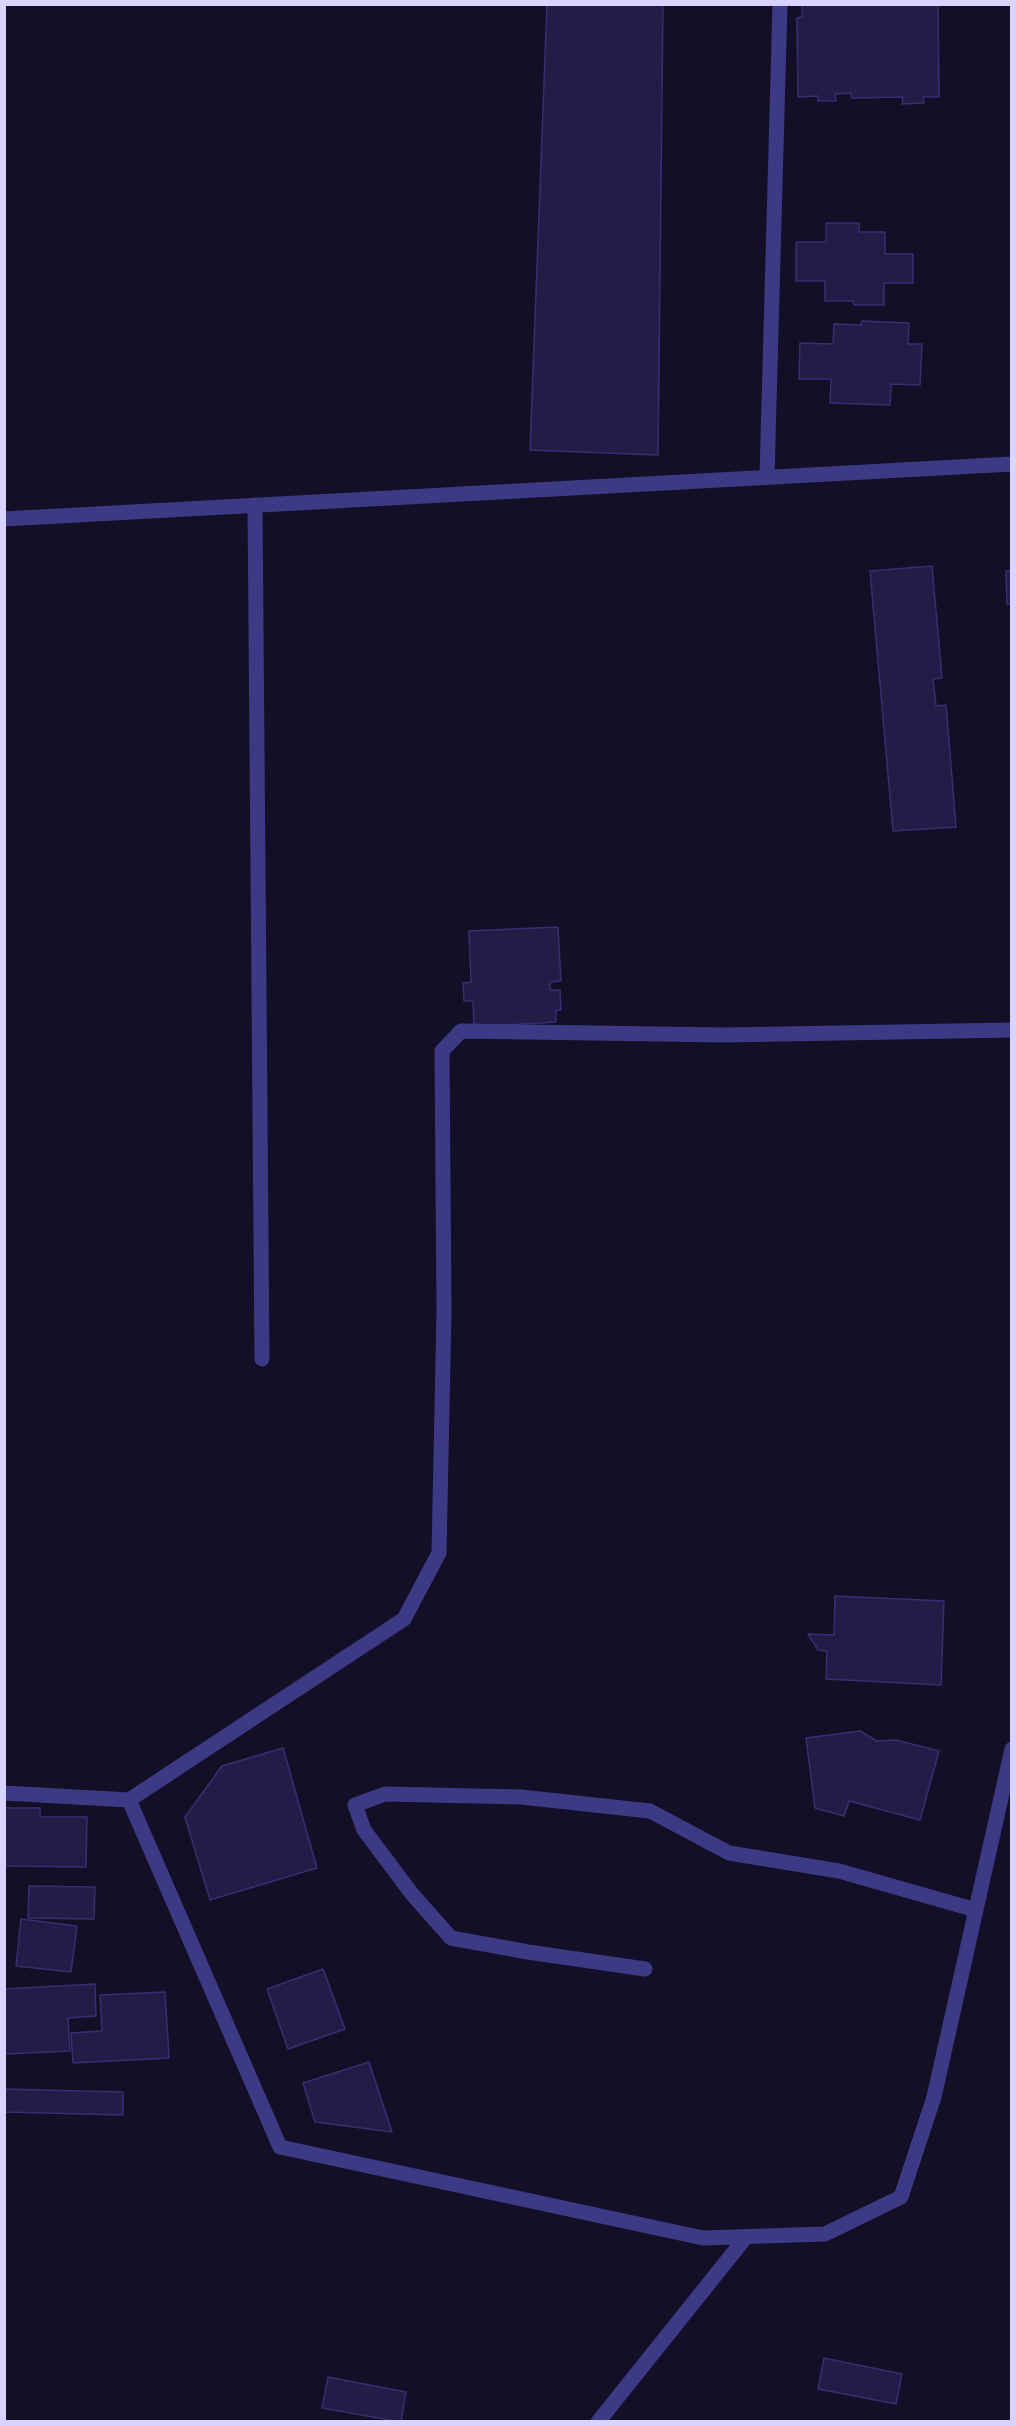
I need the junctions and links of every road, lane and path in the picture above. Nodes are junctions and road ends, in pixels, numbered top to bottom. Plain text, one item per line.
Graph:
1 (780, 4) edge
2 (1011, 464) edge
3 (767, 476) junction
4 (255, 505) junction
5 (4, 519) edge
6 (1011, 1030) edge
7 (262, 1359) dead end
8 (1011, 1749) edge
9 (4, 1793) edge
10 (129, 1800) junction
11 (976, 1910) junction
12 (645, 1969) dead end
13 (746, 2237) junction
14 (598, 2421) edge

1 - 3 street
2 - 3 street
3 - 4 street
4 - 5 street
4 - 7 street
6 - 10 street
8 - 11 street
9 - 10 street
10 - 13 street
11 - 12 street
11 - 13 street
13 - 14 street

